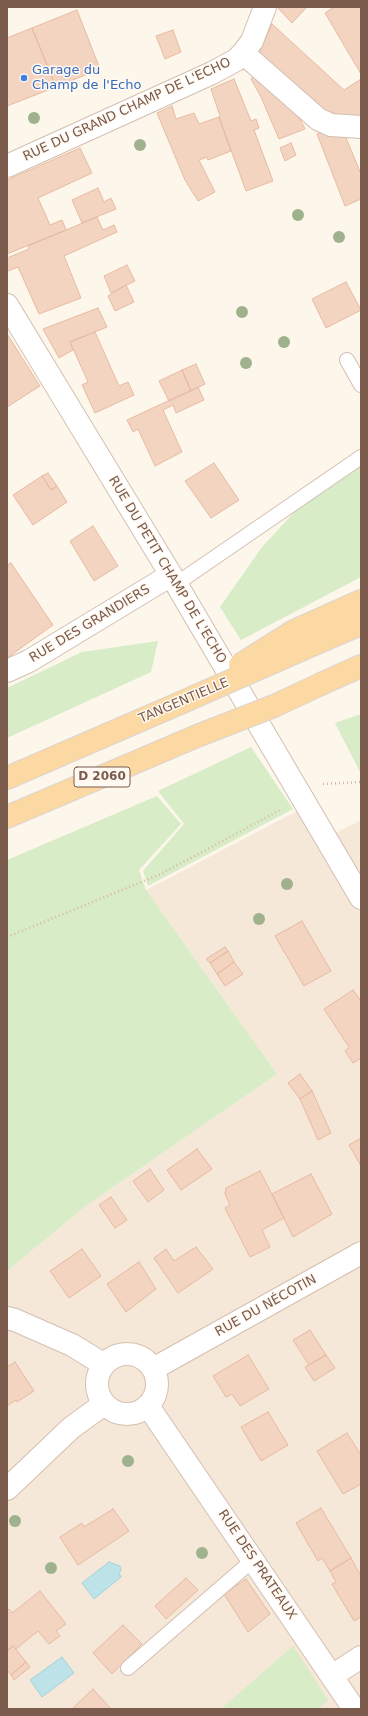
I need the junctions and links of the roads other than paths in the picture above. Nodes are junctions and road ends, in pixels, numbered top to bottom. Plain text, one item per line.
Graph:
1 (265, 7) edge
2 (244, 53) junction
3 (361, 127) edge
4 (7, 166) edge
5 (7, 305) edge
6 (347, 360) dead end
7 (361, 385) edge
8 (361, 457) edge
9 (174, 580) junction
10 (361, 601) edge
11 (361, 624) edge
12 (299, 640) junction
13 (360, 667) edge
14 (7, 671) edge
15 (7, 778) edge
16 (7, 817) edge
17 (361, 898) edge
18 (361, 1253) edge
19 (7, 1318) edge
20 (96, 1359) junction
21 (162, 1364) junction
22 (104, 1404) junction
23 (154, 1414) junction
24 (7, 1490) edge
25 (253, 1560) junction
26 (361, 1657) edge
27 (128, 1668) dead end
28 (332, 1676) junction
29 (354, 1709) edge

1 - 2 street, RUE DU GRAND CHAMP DE L'ECHO
2 - 3 street
2 - 4 street, RUE DU GRAND CHAMP DE L'ECHO
5 - 9 street, RUE DU PETIT CHAMP DE L'ECHO
6 - 7 lane
8 - 9 lane
9 - 14 street, RUE DES GRANDIERS
9 - 17 street, RUE DU PETIT CHAMP DE L'ECHO
10 - 12 main road
11 - 12 main road, TANGENTIELLE
12 - 15 main road, TANGENTIELLE / D 2060, bridge
13 - 16 main road, D 2060, bridge
18 - 21 street, RUE DU NÉCOTIN
19 - 20 street
20 - 21 street
20 - 22 street
21 - 23 street
22 - 23 street
22 - 24 street
23 - 25 street, RUE DES PRATEAUX
25 - 27 lane
25 - 28 street, RUE DES PRATEAUX
26 - 28 street
28 - 29 street, RUE DES PRATEAUX

